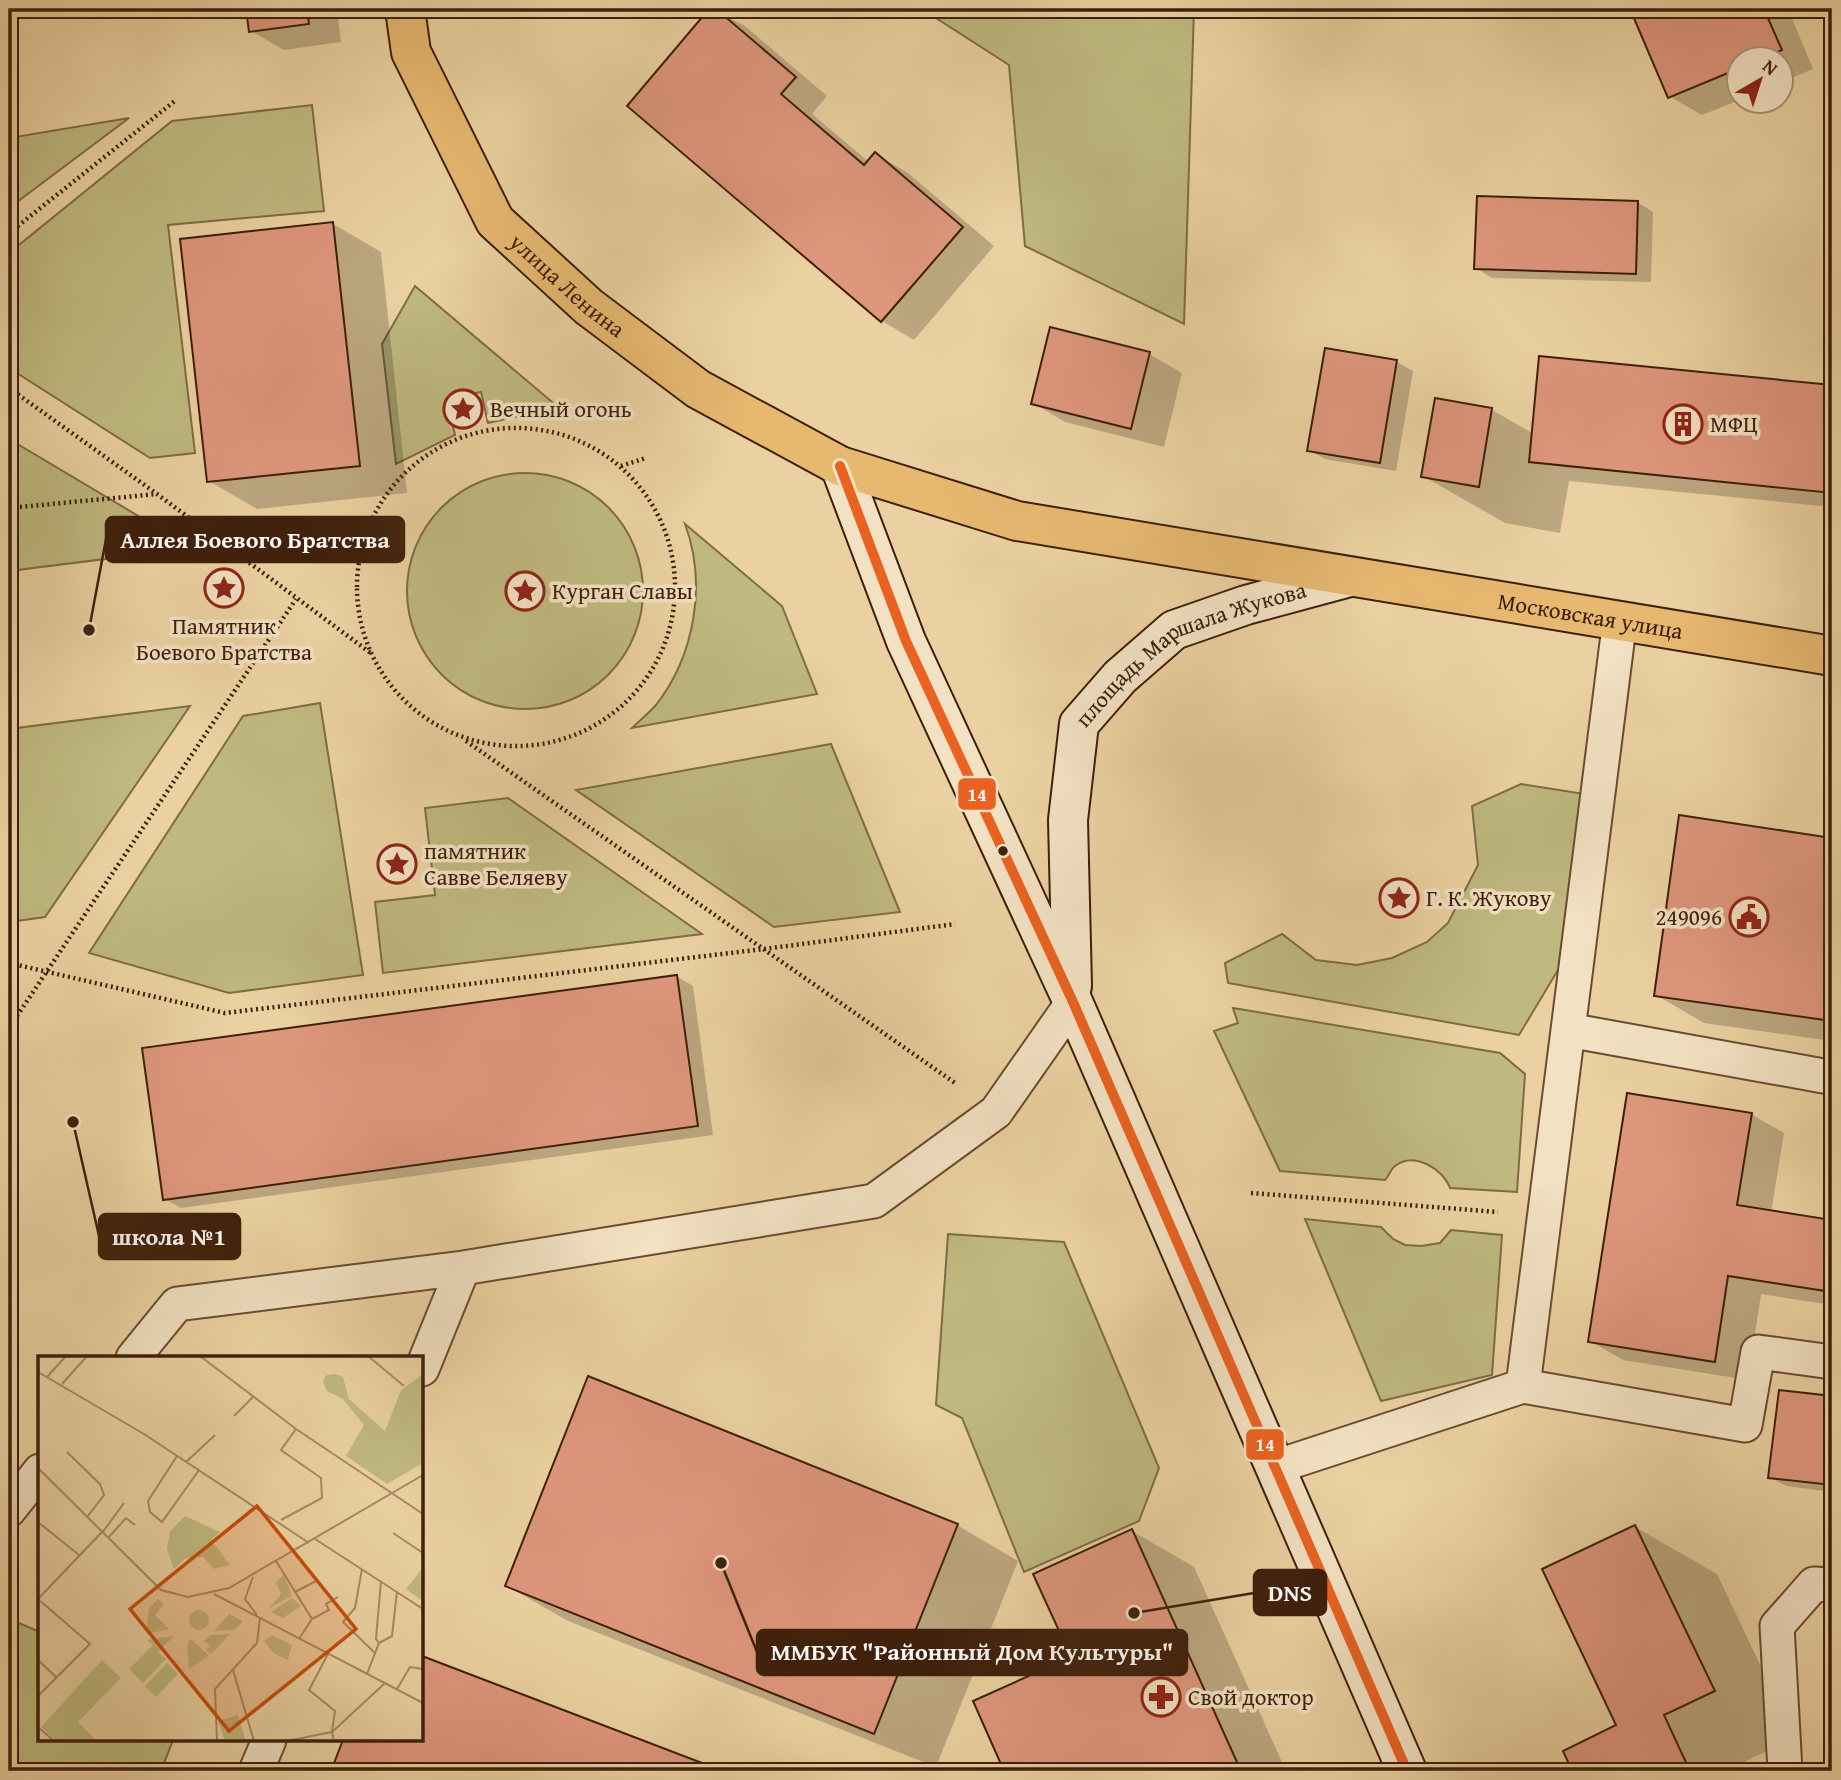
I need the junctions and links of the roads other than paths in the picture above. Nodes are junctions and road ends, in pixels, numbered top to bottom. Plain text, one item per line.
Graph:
1 (405, 9) edge
2 (841, 466) junction
3 (1350, 578) junction
4 (1620, 620) junction
5 (1832, 656) edge
6 (1073, 1002) junction
7 (1568, 1030) junction
8 (1829, 1077) dead end
9 (463, 1268) junction
10 (134, 1356) edge
11 (1832, 1362) edge
12 (424, 1364) edge
13 (1523, 1386) junction
14 (1275, 1466) junction
15 (38, 1474) edge
16 (9, 1510) edge
17 (1832, 1585) edge
18 (268, 1742) edge
19 (256, 1771) edge
20 (1408, 1771) edge
21 (1784, 1771) edge

1 - 2 main road, улица Ленина
2 - 3 main road, площадь Маршала Жукова
2 - 6 main road
3 - 4 main road, Московская улица
3 - 6 main road, площадь Маршала Жукова
4 - 5 main road, Московская улица
4 - 7 lane
6 - 9 lane
6 - 14 main road
7 - 8 lane
7 - 13 lane
9 - 10 lane
9 - 12 lane
11 - 13 lane
13 - 14 lane
14 - 20 main road
15 - 16 lane
17 - 21 lane
18 - 19 lane

